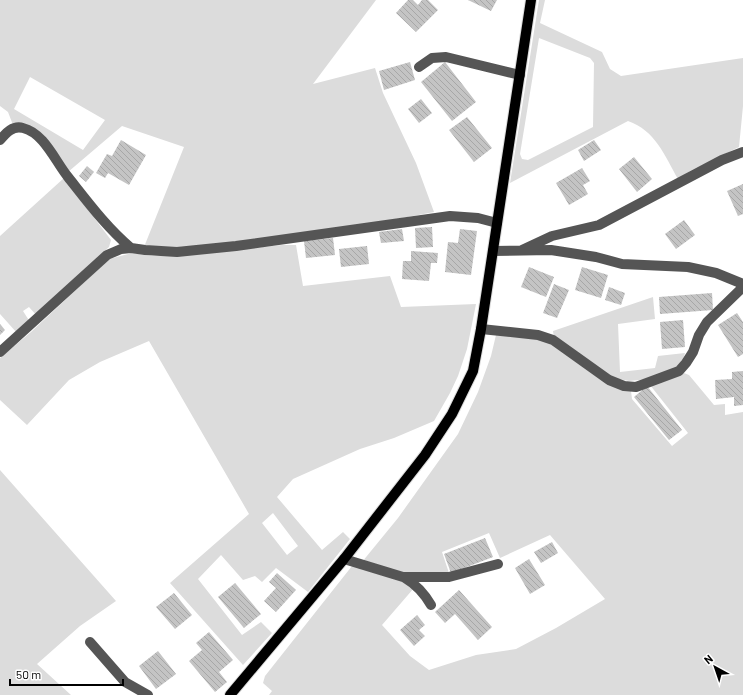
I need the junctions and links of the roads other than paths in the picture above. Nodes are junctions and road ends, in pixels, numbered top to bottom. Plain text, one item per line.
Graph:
1 (531, 0) edge
2 (419, 67) dead end
3 (520, 75) junction
4 (0, 140) edge
5 (743, 152) edge
6 (497, 223) junction
7 (131, 248) junction
8 (493, 251) junction
9 (519, 252) junction
10 (743, 284) edge
11 (743, 287) edge
12 (481, 329) junction
13 (0, 352) edge
14 (344, 559) junction
15 (498, 564) dead end
16 (403, 577) junction
17 (431, 605) dead end
18 (90, 642) dead end
19 (148, 695) edge
20 (230, 695) edge

1 - 3 main road
2 - 3 street
3 - 6 main road
4 - 7 street
5 - 9 street
6 - 7 street
6 - 8 main road
7 - 13 street
8 - 9 street
8 - 12 main road
9 - 10 street
11 - 12 street
12 - 14 main road
14 - 16 street
14 - 20 main road
15 - 16 street
16 - 17 street
18 - 19 street

